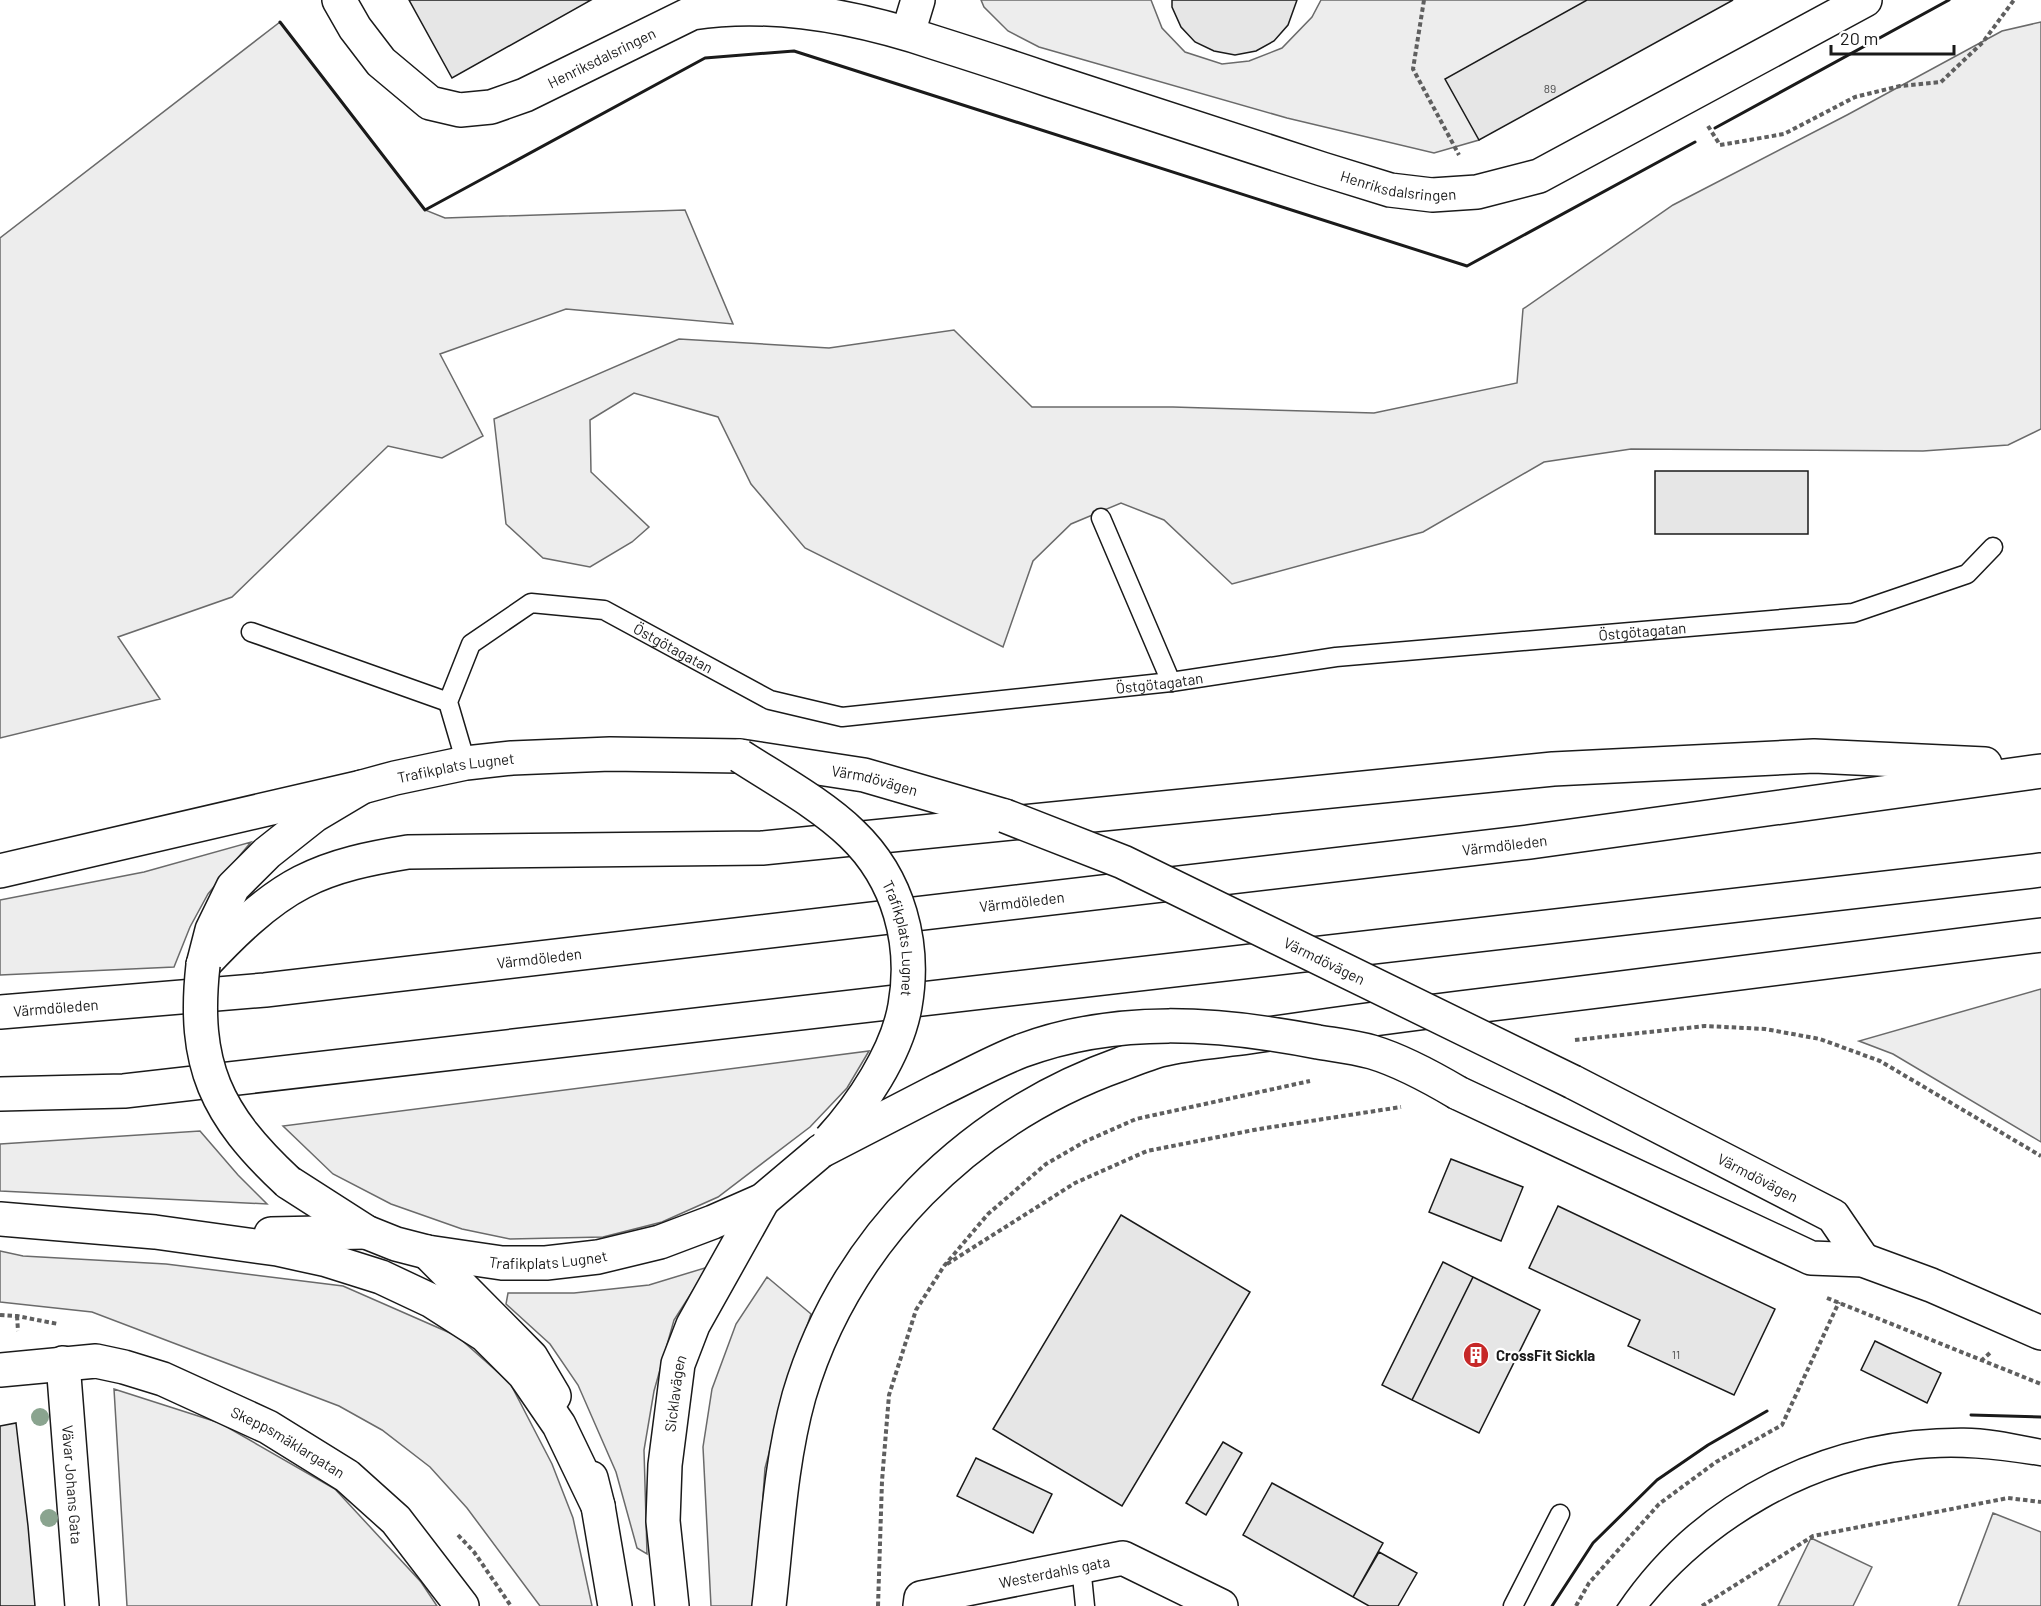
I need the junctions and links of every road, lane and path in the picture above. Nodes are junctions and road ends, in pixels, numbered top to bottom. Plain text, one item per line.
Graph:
1 (339, 0) edge
2 (918, 0) edge
3 (1424, 0) edge
4 (1866, 0) edge
5 (2014, 0) edge
6 (908, 33) junction
7 (1689, 95) junction
8 (1460, 157) dead end
9 (1101, 518) dead end
10 (1993, 547) dead end
11 (251, 632) dead end
12 (1171, 682) junction
13 (448, 702) junction
14 (740, 756) junction
15 (466, 763) junction
16 (2041, 766) edge
17 (2041, 771) edge
18 (362, 787) junction
19 (2041, 870) edge
20 (0, 871) edge
21 (2041, 935) edge
22 (203, 965) junction
23 (0, 1012) edge
24 (0, 1094) edge
25 (1407, 1107) dead end
26 (821, 1151) junction
27 (763, 1200) junction
28 (0, 1218) edge
29 (155, 1232) junction
30 (366, 1232) junction
31 (427, 1252) junction
32 (1863, 1260) junction
33 (0, 1315) edge
34 (61, 1325) dead end
35 (2041, 1333) edge
36 (1982, 1361) dead end
37 (63, 1363) junction
38 (0, 1370) edge
39 (2041, 1384) edge
40 (2041, 1502) edge
41 (598, 1506) junction
42 (1560, 1514) dead end
43 (1081, 1566) junction
44 (82, 1606) edge
45 (462, 1606) edge
46 (615, 1606) edge
47 (672, 1606) edge
48 (769, 1606) edge
49 (878, 1606) edge
50 (920, 1606) edge
51 (1085, 1606) edge
52 (1221, 1606) edge
53 (1513, 1606) edge
54 (1575, 1606) edge
55 (1702, 1606) edge

1 - 6 main road, Henriksdalsringen
2 - 6 main road
3 - 8 path
4 - 7 main road, Henriksdalsringen
5 - 7 path
6 - 7 main road, Henriksdalsringen
9 - 12 lane
10 - 12 lane, Östgötagatan
11 - 13 lane
12 - 13 lane, Östgötagatan
13 - 15 lane
14 - 15 main road, Trafikplats Lugnet
14 - 26 main road, Trafikplats Lugnet, bridge
14 - 32 main road, Värmdövägen, bridge
15 - 18 main road, Trafikplats Lugnet
16 - 22 main road
17 - 23 main road, Värmdöleden
18 - 20 main road
18 - 22 main road, Trafikplats Lugnet
19 - 24 main road
21 - 48 main road
22 - 30 main road, Trafikplats Lugnet, bridge
25 - 49 path
26 - 27 main road, Trafikplats Lugnet
26 - 32 main road, bridge
27 - 31 main road, Trafikplats Lugnet
27 - 47 main road, Sicklavägen
28 - 29 main road
29 - 30 main road
29 - 41 main road
30 - 31 main road, Trafikplats Lugnet
31 - 41 main road
32 - 35 main road
32 - 54 path
33 - 34 path
36 - 39 path
37 - 38 main road, Skeppsmäklargatan
37 - 44 main road, Vävar Johans Gata
37 - 45 main road, Skeppsmäklargatan
40 - 55 path
41 - 46 main road
42 - 53 lane
43 - 50 main road, Westerdahls gata
43 - 51 lane
43 - 52 main road, Westerdahls gata

